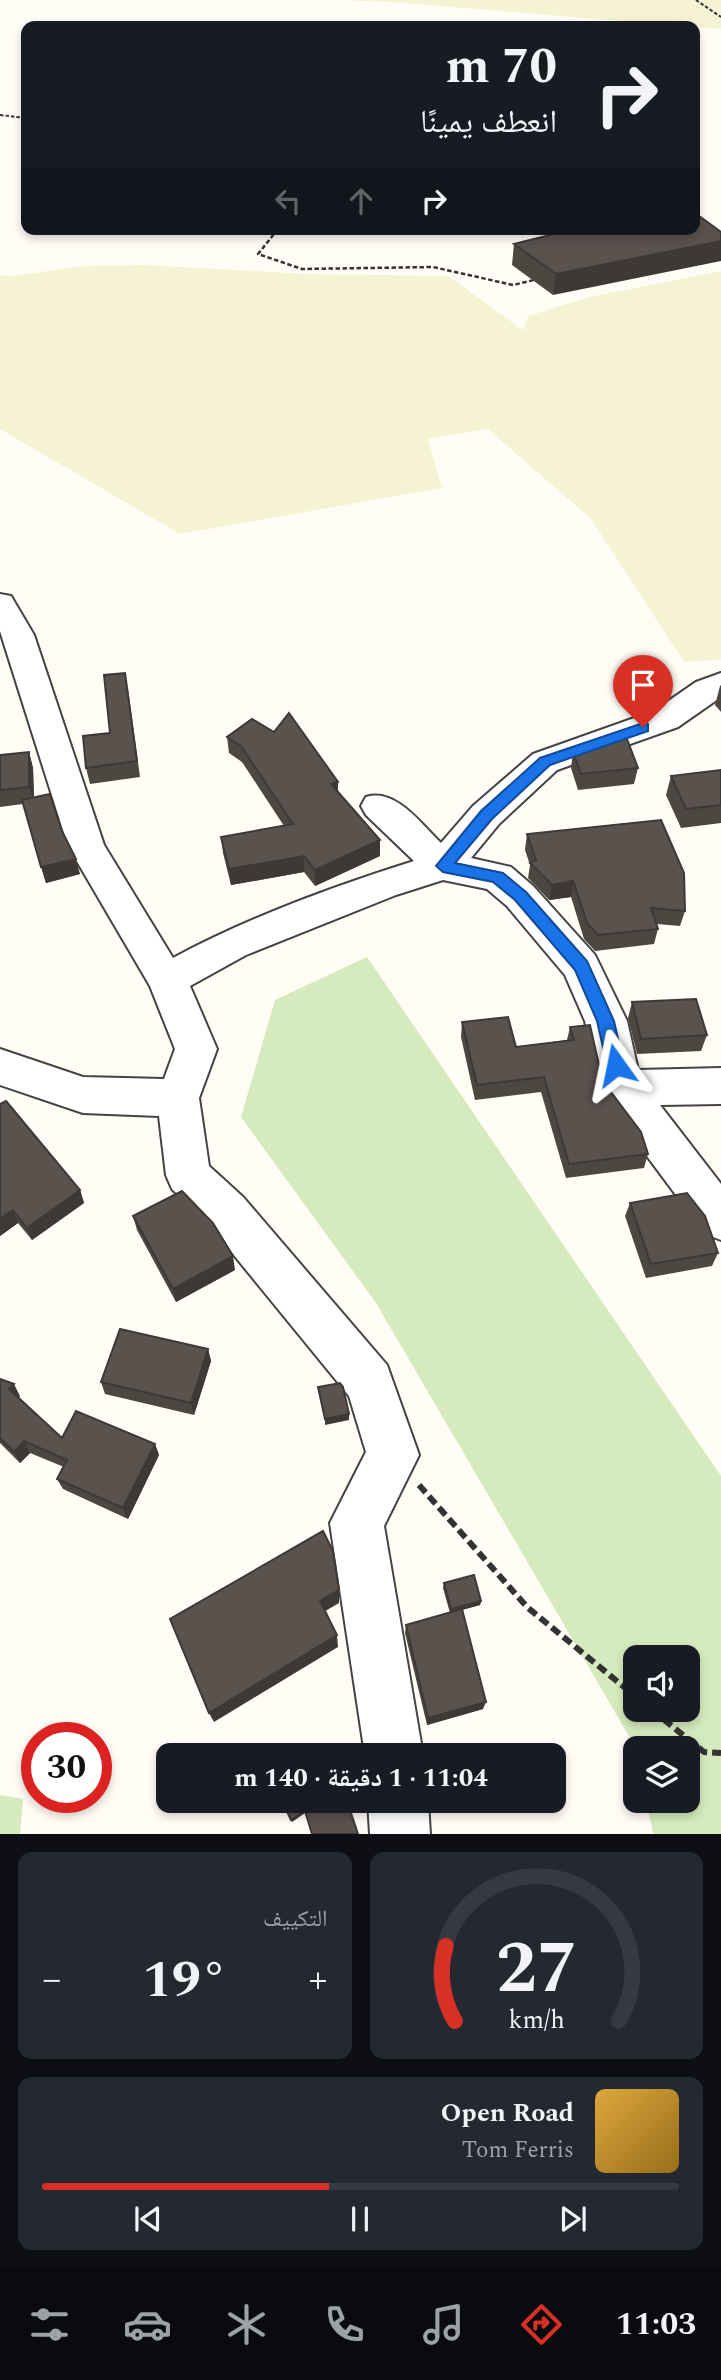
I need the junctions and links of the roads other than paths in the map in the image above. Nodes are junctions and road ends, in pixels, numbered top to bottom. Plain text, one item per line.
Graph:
1 (0, 603) edge
2 (721, 684) edge
3 (379, 807) dead end
4 (443, 866) junction
5 (167, 980) junction
6 (0, 1067) edge
7 (721, 1086) edge
8 (621, 1087) junction
9 (178, 1098) junction
10 (721, 1219) edge
11 (392, 1743) edge
12 (399, 1813) edge
13 (400, 1834) edge

1 - 5 street
2 - 4 street
3 - 4 street
4 - 5 street
4 - 8 street
5 - 9 street
6 - 9 street
7 - 8 street
8 - 10 street
9 - 11 street
12 - 13 street

